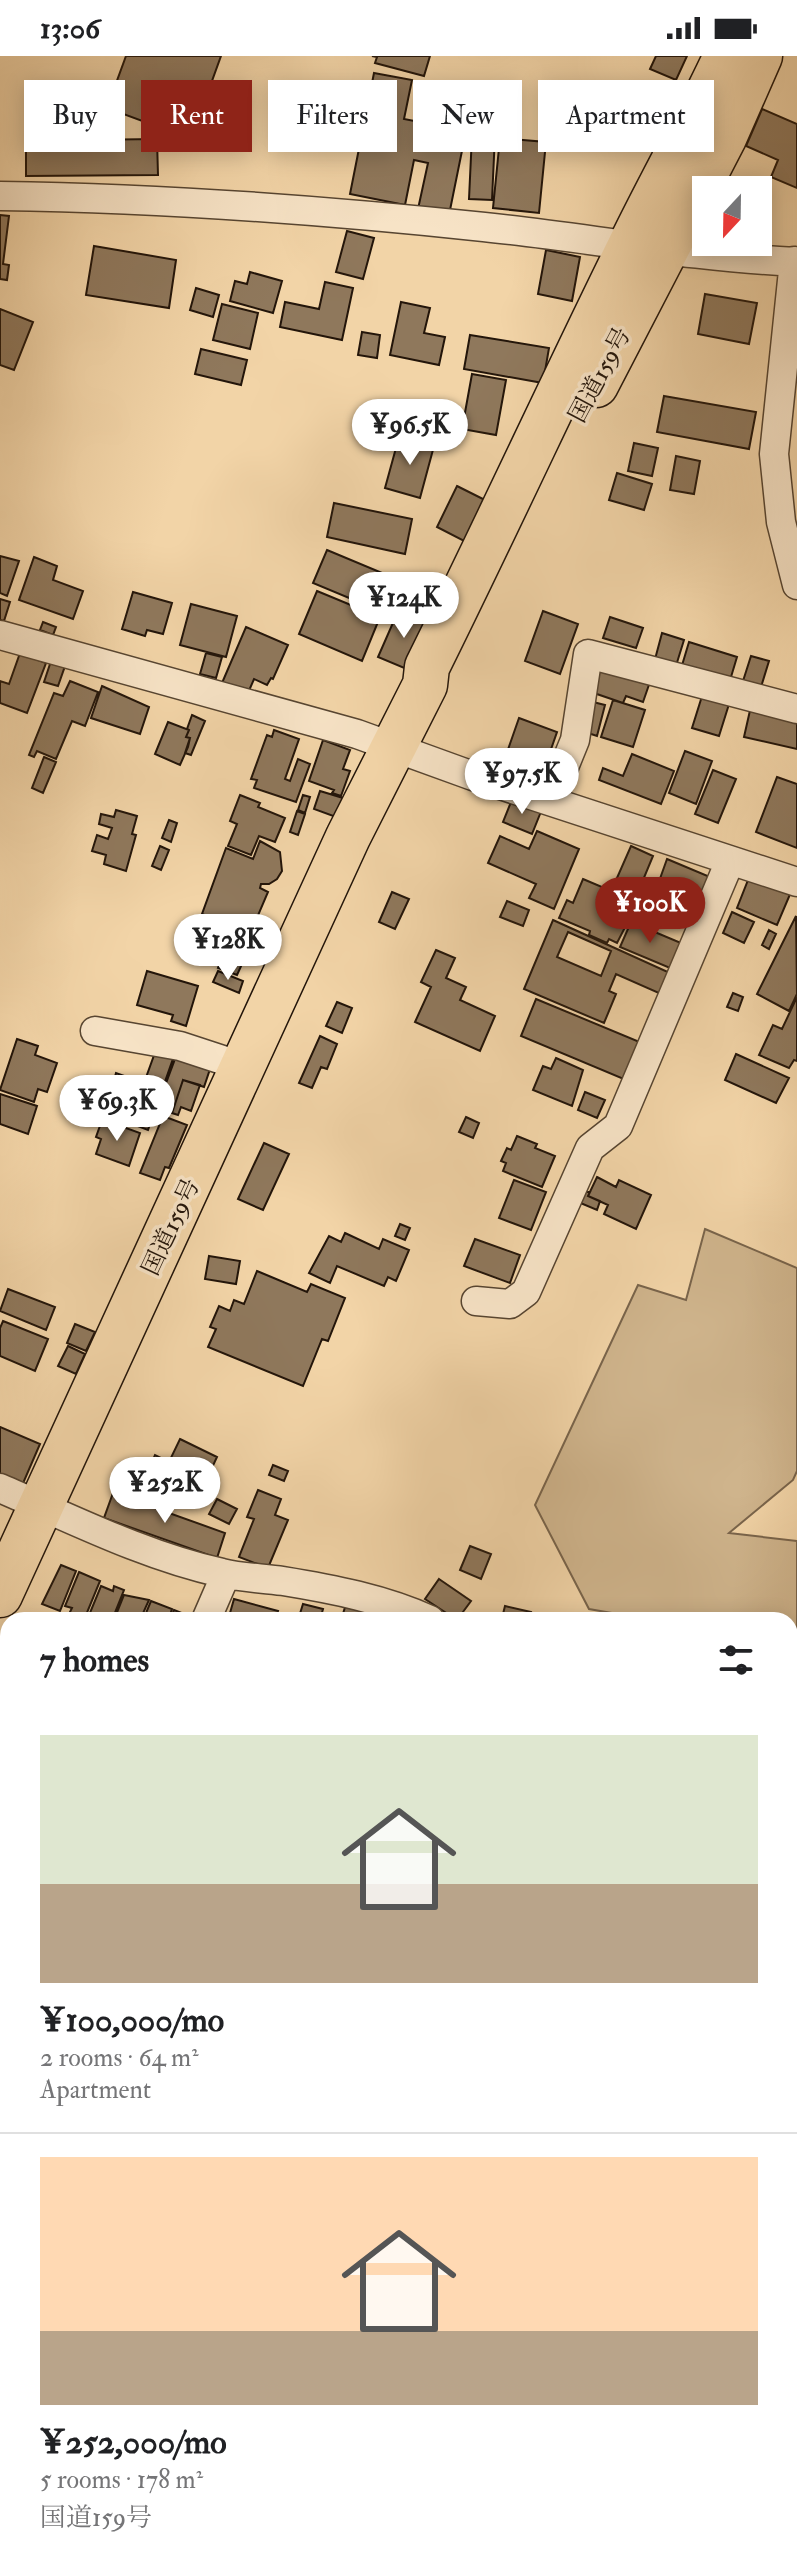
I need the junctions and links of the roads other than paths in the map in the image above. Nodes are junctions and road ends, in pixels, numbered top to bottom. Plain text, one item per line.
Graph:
1 (726, 56) edge
2 (760, 56) edge
3 (0, 196) edge
4 (648, 247) junction
5 (795, 262) edge
6 (797, 585) edge
7 (0, 635) edge
8 (797, 709) edge
9 (394, 747) junction
10 (551, 799) junction
11 (730, 861) junction
12 (797, 882) edge
13 (95, 1031) dead end
14 (244, 1067) junction
15 (476, 1301) dead end
16 (0, 1488) edge
17 (42, 1506) junction
18 (226, 1574) junction
19 (0, 1595) edge
20 (209, 1612) edge
21 (407, 1612) edge

1 - 4 highway, 国道159号
2 - 4 highway, 国道159号
3 - 4 street
4 - 5 street
4 - 9 highway, 国道159号
5 - 6 street
7 - 9 street
8 - 10 street
9 - 10 street
9 - 14 highway, 国道159号
10 - 11 street
11 - 12 street
11 - 15 street
13 - 14 street
14 - 17 highway, 国道159号
16 - 17 street
17 - 18 street
17 - 19 highway, 国道159号
18 - 20 street
18 - 21 street

